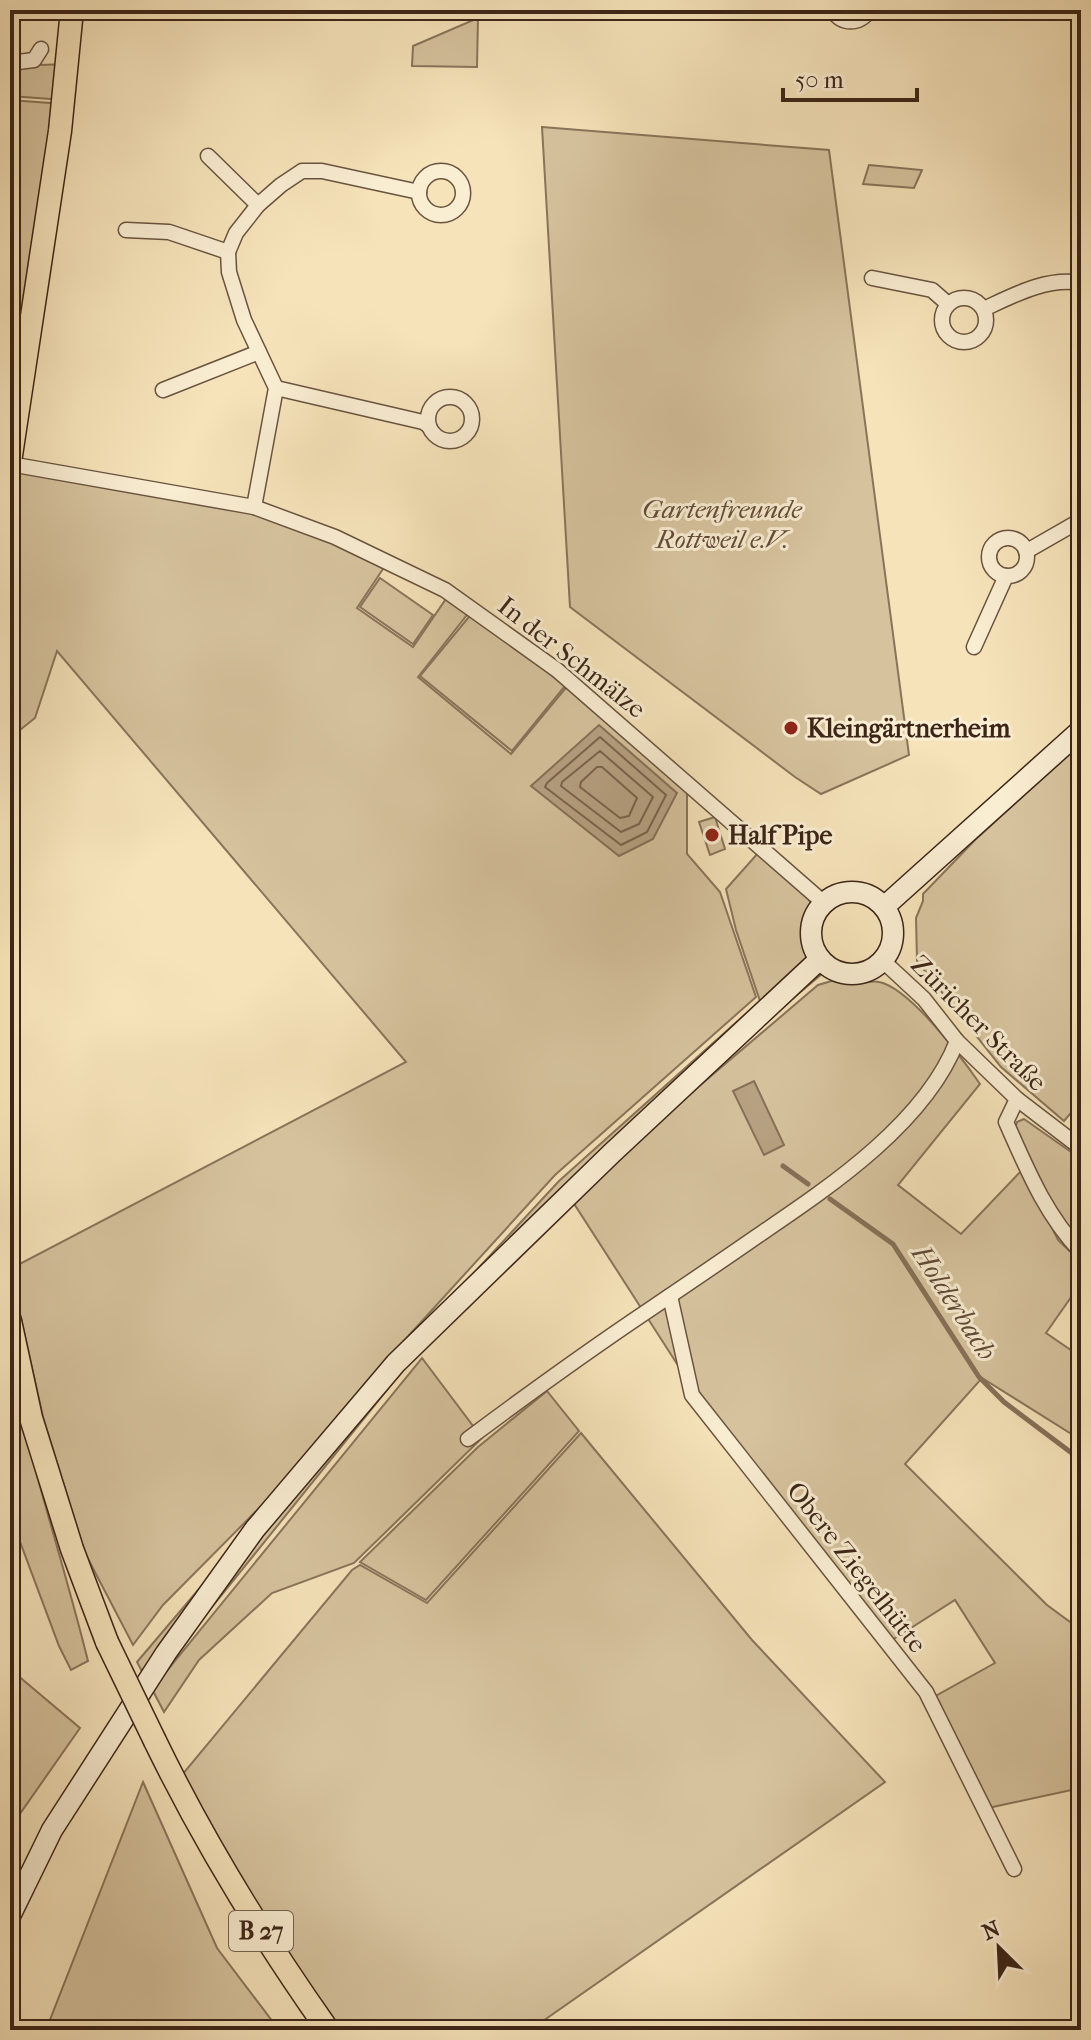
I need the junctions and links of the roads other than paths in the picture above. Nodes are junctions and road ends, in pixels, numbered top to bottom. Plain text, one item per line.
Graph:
1 (72, 10) edge
2 (832, 10) edge
3 (870, 10) edge
4 (41, 49) dead end
5 (10, 63) edge
6 (208, 156) dead end
7 (419, 192) dead end
8 (258, 205) junction
9 (126, 230) dead end
10 (228, 252) junction
11 (872, 278) dead end
12 (1081, 283) edge
13 (948, 304) junction
14 (984, 309) junction
15 (259, 352) junction
16 (276, 388) junction
17 (163, 390) dead end
18 (429, 426) dead end
19 (10, 463) edge
20 (254, 507) junction
21 (1081, 520) edge
22 (1027, 551) junction
23 (1006, 576) junction
24 (974, 647) dead end
25 (1081, 730) edge
26 (824, 903) junction
27 (884, 907) junction
28 (820, 959) junction
29 (882, 960) junction
30 (957, 1041) junction
31 (1017, 1099) junction
32 (1081, 1148) edge
33 (1081, 1252) edge
34 (670, 1296) junction
35 (10, 1321) edge
36 (468, 1439) dead end
37 (1014, 1869) dead end
38 (10, 1916) edge
39 (328, 2030) edge

1 - 19 main road
2 - 3 street
4 - 5 street
6 - 8 street
7 - 8 street
8 - 10 street
9 - 10 street
10 - 15 street
11 - 13 street
12 - 14 street
13 - 14 street
13 - 14 street
15 - 16 street
15 - 17 street
16 - 18 street
16 - 20 street
19 - 20 street, In der Schmälze
20 - 26 street, In der Schmälze
21 - 22 street
22 - 23 street
22 - 23 street
23 - 24 street
25 - 27 main road
26 - 27 main road
26 - 28 main road
27 - 29 main road
28 - 29 main road
28 - 38 main road
29 - 30 street, Züricher Straße
30 - 31 street, Züricher Straße
30 - 34 street
31 - 32 street, Züricher Straße
31 - 33 street
34 - 36 street
34 - 37 street, Obere Ziegelhütte
35 - 39 main road, B 27, bridge

